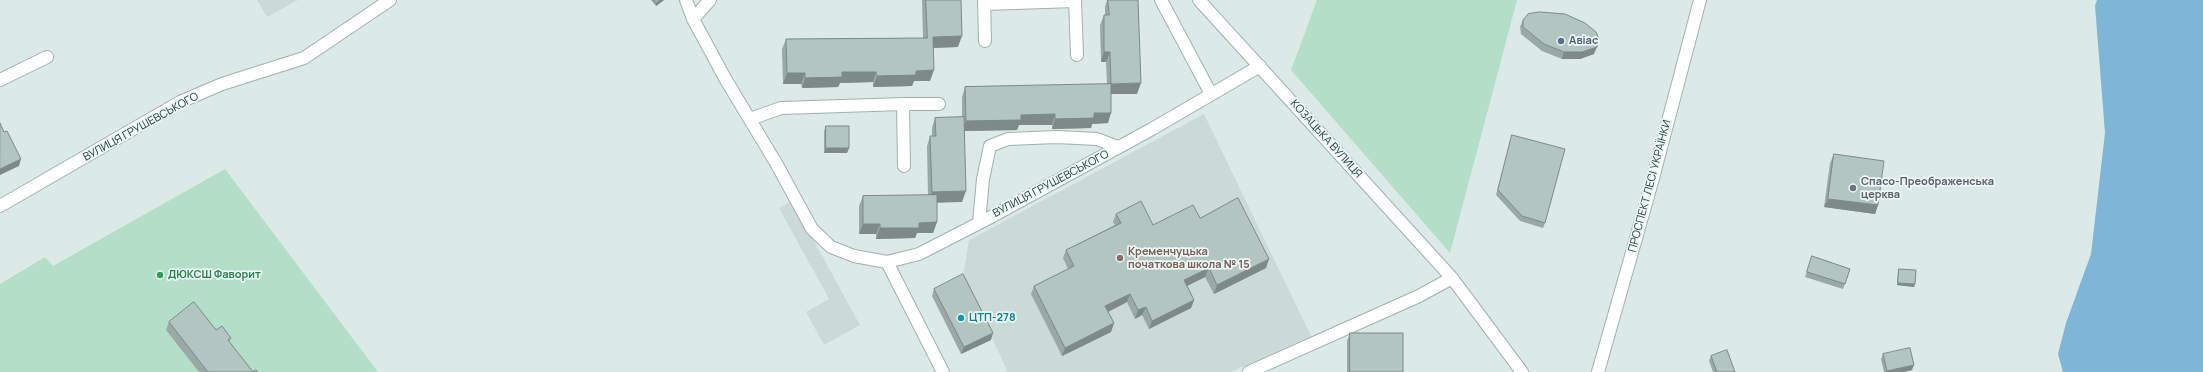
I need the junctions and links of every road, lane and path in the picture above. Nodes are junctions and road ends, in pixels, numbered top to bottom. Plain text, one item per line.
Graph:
1 (390, 0) edge
2 (686, 0) edge
3 (710, 0) edge
4 (1161, 0) edge
5 (1199, 0) edge
6 (1700, 0) edge
7 (1074, 1) edge
8 (984, 2) edge
9 (693, 19) junction
10 (985, 41) dead end
11 (1077, 55) dead end
12 (47, 57) dead end
13 (1260, 66) junction
14 (0, 80) edge
15 (1211, 94) junction
16 (902, 104) junction
17 (939, 104) dead end
18 (750, 119) junction
19 (1118, 147) junction
20 (904, 166) dead end
21 (0, 206) edge
22 (979, 223) junction
23 (887, 262) junction
24 (1452, 278) junction
25 (943, 372) edge
26 (1249, 372) edge
27 (1522, 372) edge
28 (1598, 372) edge

1 - 21 street, ВУЛИЦЯ ГРУШЕВСЬКОГО
2 - 9 street
3 - 9 street
4 - 15 street
5 - 13 street, КОЗАЦЬКА ВУЛИЦЯ
6 - 28 street, ПРОСПЕКТ ЛЕСІ УКРАЇНКИ
7 - 8 street
7 - 11 street
8 - 10 street
9 - 18 street
12 - 14 street
13 - 15 street, ВУЛИЦЯ ГРУШЕВСЬКОГО
13 - 24 street, КОЗАЦЬКА ВУЛИЦЯ
15 - 19 street, ВУЛИЦЯ ГРУШЕВСЬКОГО
16 - 17 street
16 - 18 street
16 - 20 street
18 - 23 street
19 - 22 street, ВУЛИЦЯ ГРУШЕВСЬКОГО
19 - 22 street
22 - 23 street, ВУЛИЦЯ ГРУШЕВСЬКОГО
23 - 25 street
24 - 26 street
24 - 27 street, КОЗАЦЬКА ВУЛИЦЯ

